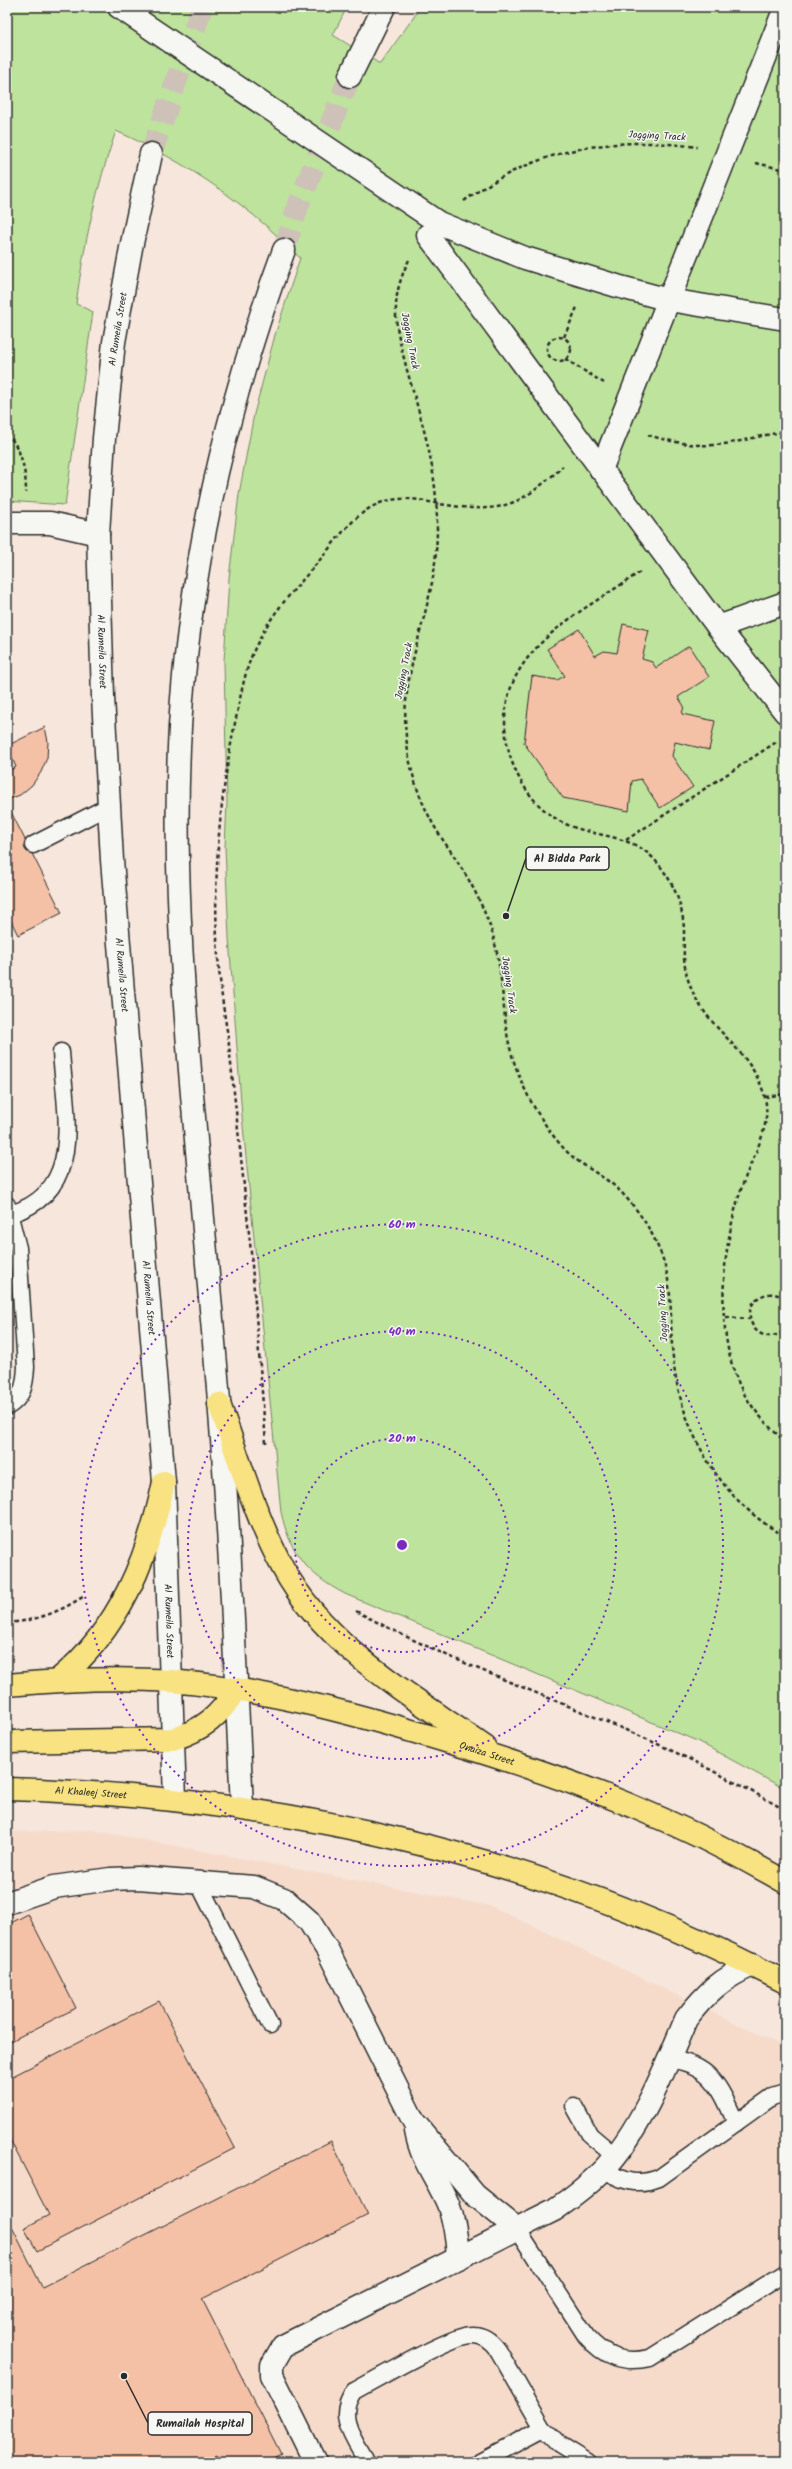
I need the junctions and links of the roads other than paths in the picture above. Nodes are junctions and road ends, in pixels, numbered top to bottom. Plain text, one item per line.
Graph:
1 (119, 7) edge
2 (384, 7) edge
3 (785, 8) edge
4 (350, 76) tunnel mouth
5 (151, 154) tunnel mouth
6 (434, 229) junction
7 (284, 250) tunnel mouth
8 (669, 300) junction
9 (785, 319) edge
10 (601, 470) junction
11 (16, 522) edge
12 (98, 534) junction
13 (785, 603) edge
14 (718, 627) junction
15 (785, 712) edge
16 (109, 806) junction
17 (33, 845) dead end
18 (61, 1052) dead end
19 (9, 1209) edge
20 (219, 1404) junction
21 (7, 1407) edge
22 (164, 1482) junction
23 (58, 1680) junction
24 (170, 1681) junction
25 (7, 1685) edge
26 (236, 1689) junction
27 (173, 1739) junction
28 (7, 1742) edge
29 (500, 1758) junction
30 (7, 1789) edge
31 (175, 1799) junction
32 (242, 1807) junction
33 (198, 1882) junction
34 (785, 1882) edge
35 (7, 1903) edge
36 (752, 1965) junction
37 (785, 1982) edge
38 (270, 2025) dead end
39 (668, 2059) junction
40 (785, 2093) edge
41 (574, 2106) dead end
42 (414, 2122) junction
43 (736, 2123) junction
44 (610, 2162) junction
45 (517, 2229) junction
46 (458, 2258) junction
47 (785, 2273) edge
48 (543, 2428) junction
49 (312, 2461) edge
50 (367, 2462) edge
51 (480, 2462) edge
52 (588, 2462) edge

1 - 6 street
2 - 4 street
3 - 8 street
5 - 12 street, Al Rumeila Street
6 - 8 street
6 - 10 street
7 - 20 street
8 - 9 street
8 - 10 street
10 - 14 street
11 - 12 street
12 - 16 street, Al Rumeila Street
13 - 14 street
14 - 15 street
16 - 17 lane
16 - 22 street, Al Rumeila Street
18 - 19 lane
19 - 21 lane
20 - 26 street
20 - 29 main road
22 - 23 main road
22 - 24 street, Al Rumeila Street
23 - 24 main road
23 - 25 main road
24 - 26 main road, Onaiza Street
24 - 27 street, Al Rumeila Street
26 - 27 main road
26 - 29 main road, Onaiza Street
26 - 32 street
27 - 28 main road
27 - 31 street, Al Rumeila Street
29 - 34 main road, Onaiza Street
30 - 31 main road, Al Khaleej Street
31 - 32 main road
32 - 36 main road
33 - 35 street
33 - 38 lane
33 - 42 street
36 - 37 main road
36 - 39 street
39 - 43 lane
39 - 44 street
40 - 43 lane
41 - 44 lane
42 - 45 street
42 - 46 street
43 - 44 lane
44 - 45 street
45 - 46 street
45 - 47 lane
46 - 49 street
48 - 50 lane
48 - 51 lane
48 - 52 lane

